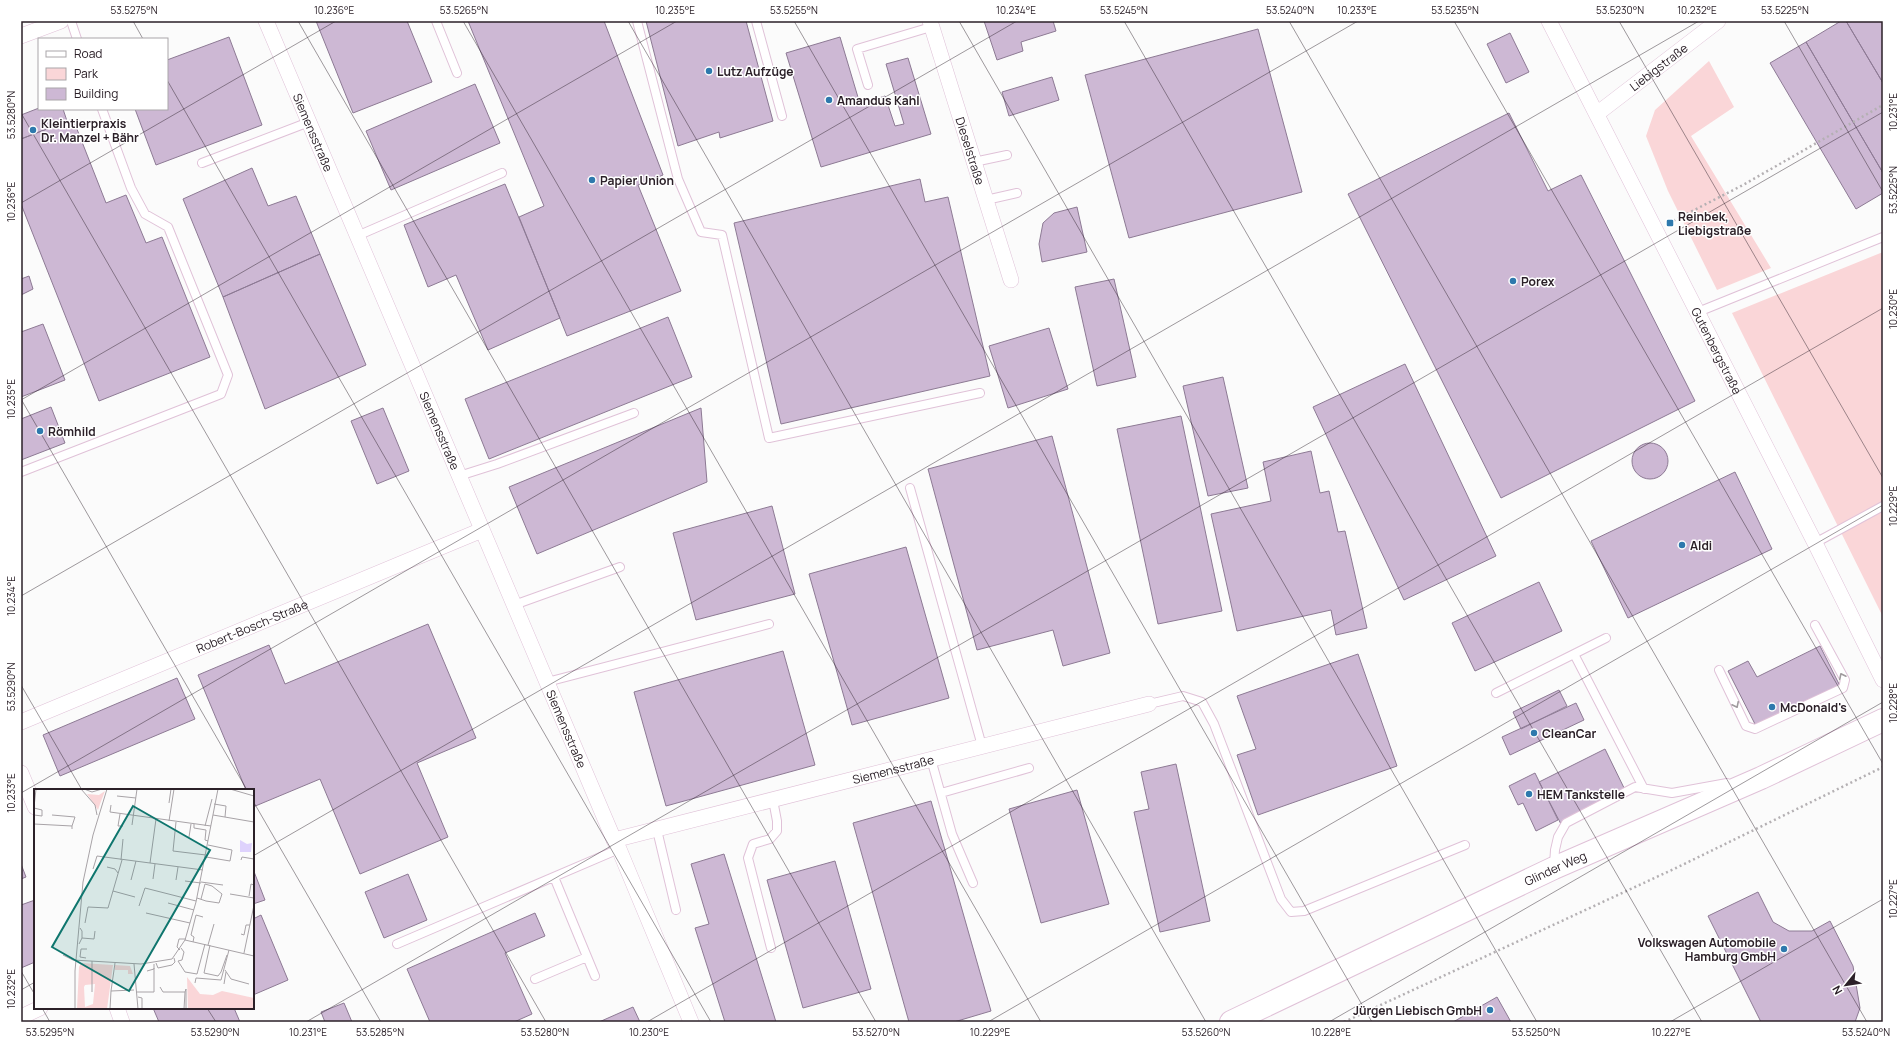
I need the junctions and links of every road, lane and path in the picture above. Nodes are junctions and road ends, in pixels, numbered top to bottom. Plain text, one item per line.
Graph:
1 (61, 21) edge
2 (71, 21) edge
3 (266, 21) edge
4 (436, 21) edge
5 (637, 21) edge
6 (756, 21) edge
7 (1550, 21) edge
8 (1718, 21) edge
9 (931, 24) edge
10 (21, 36) edge
11 (77, 38) edge
12 (457, 73) dead end
13 (868, 85) dead end
14 (1883, 105) edge
15 (102, 110) edge
16 (1598, 113) junction
17 (782, 116) dead end
18 (309, 122) junction
19 (1007, 155) dead end
20 (974, 162) junction
21 (202, 163) dead end
22 (502, 173) dead end
23 (1017, 193) dead end
24 (986, 200) junction
25 (1656, 230) junction
26 (357, 236) junction
27 (1883, 237) edge
28 (1011, 280) dead end
29 (1698, 312) junction
30 (980, 393) dead end
31 (634, 413) dead end
32 (21, 472) edge
33 (459, 476) junction
34 (910, 488) dead end
35 (1883, 506) edge
36 (482, 530) junction
37 (1815, 543) junction
38 (620, 567) dead end
39 (514, 605) junction
40 (769, 624) dead end
41 (1815, 625) dead end
42 (1606, 638) dead end
43 (1574, 654) junction
44 (1719, 670) dead end
45 (1883, 680) edge
46 (547, 682) junction
47 (1496, 693) dead end
48 (1149, 704) joint
49 (1883, 720) edge
50 (21, 722) edge
51 (982, 746) junction
52 (932, 759) junction
53 (1883, 766) edge
54 (1029, 768) dead end
55 (21, 773) edge
56 (1761, 778) junction
57 (1644, 788) junction
58 (941, 793) junction
59 (773, 800) junction
60 (34, 805) edge
61 (657, 830) junction
62 (617, 845) junction
63 (1465, 845) dead end
64 (1554, 868) junction
65 (554, 877) junction
66 (973, 883) dead end
67 (676, 910) dead end
68 (397, 944) dead end
69 (771, 948) dead end
70 (587, 957) junction
71 (595, 976) dead end
72 (535, 979) dead end
73 (38, 1009) edge
74 (117, 1009) edge
75 (21, 1016) edge
76 (122, 1022) edge
77 (691, 1022) edge
78 (1231, 1022) edge
79 (1344, 1022) edge

1 - 10 street
2 - 11 lane
3 - 18 street, Siemensstraße
4 - 12 lane
5 - 30 lane
6 - 17 lane
7 - 16 street, Gutenbergstraße
8 - 16 street, Liebigstraße
9 - 13 lane
9 - 20 street, Dieselstraße
14 - 25 path
15 - 32 lane
16 - 25 street, Gutenbergstraße
18 - 21 lane
18 - 26 street, Siemensstraße
19 - 20 lane
20 - 24 street, Dieselstraße
22 - 26 lane
23 - 24 lane
24 - 28 street, Dieselstraße
25 - 29 street, Gutenbergstraße
26 - 33 street, Siemensstraße
27 - 29 lane
29 - 37 street, Gutenbergstraße
31 - 33 lane
33 - 36 street, Siemensstraße
34 - 51 lane
35 - 37 lane
36 - 39 street, Siemensstraße
36 - 50 street, Robert-Bosch-Straße
37 - 45 street, Gutenbergstraße
38 - 39 lane
39 - 46 street, Siemensstraße
40 - 46 lane
44 -> 41 lane
42 - 43 lane
43 - 47 lane
43 - 57 lane
46 - 62 street, Siemensstraße
48 - 51 street, Siemensstraße
48 - 63 lane
49 - 56 main road, Glinder Weg
51 - 52 street, Siemensstraße
52 - 58 lane
52 - 59 street, Siemensstraße
53 - 79 path
54 - 58 lane
55 - 60 street
56 - 57 lane
56 - 64 main road, Glinder Weg
57 - 64 lane
58 - 66 lane
59 - 61 street, Siemensstraße
59 - 69 lane
61 - 62 street, Siemensstraße
61 - 67 lane
62 - 65 lane
62 - 77 street, Siemensstraße
64 - 78 main road, Glinder Weg
65 - 68 lane
65 - 70 lane
70 - 71 lane
70 - 72 lane
73 - 75 street
74 - 76 street

